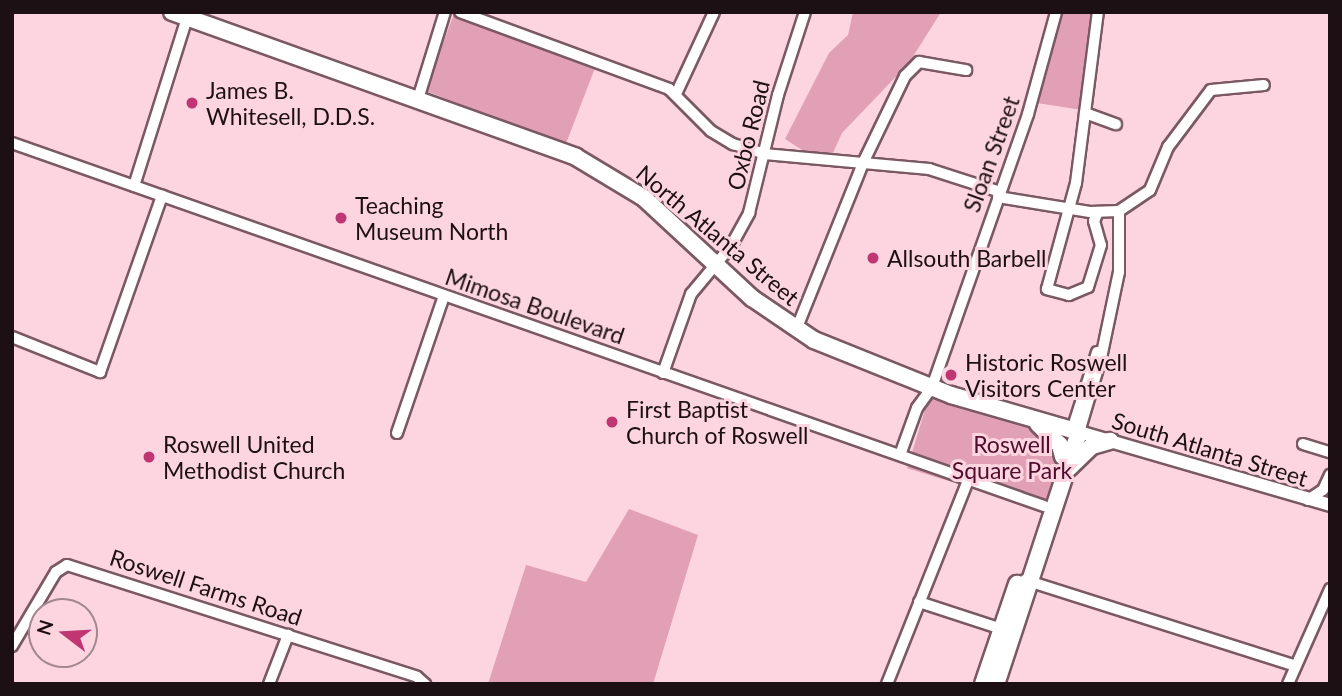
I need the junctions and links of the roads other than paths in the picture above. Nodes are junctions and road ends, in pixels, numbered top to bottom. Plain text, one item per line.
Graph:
1 (172, 12) edge
2 (445, 12) edge
3 (460, 12) edge
4 (714, 12) edge
5 (805, 12) edge
6 (1056, 12) edge
7 (1098, 12) edge
8 (188, 15) edge
9 (966, 71) dead end
10 (1264, 85) dead end
11 (676, 94) junction
12 (418, 99) junction
13 (1084, 113) junction
14 (1116, 124) dead end
15 (12, 143) edge
16 (765, 154) junction
17 (863, 163) junction
18 (134, 186) junction
19 (999, 194) junction
20 (162, 196) junction
21 (1068, 208) junction
22 (1119, 211) junction
23 (1098, 212) junction
24 (716, 264) junction
25 (444, 296) junction
26 (796, 330) junction
27 (12, 337) edge
28 (663, 373) junction
29 (932, 387) junction
30 (1031, 419) junction
31 (1075, 431) junction
32 (397, 433) dead end
33 (1111, 441) junction
34 (1303, 444) dead end
35 (1330, 452) edge
36 (900, 455) junction
37 (1063, 457) junction
38 (1330, 475) edge
39 (1062, 479) junction
40 (968, 480) junction
41 (1308, 500) junction
42 (1330, 505) edge
43 (1044, 506) junction
44 (1024, 579) junction
45 (1330, 589) edge
46 (919, 602) junction
47 (1002, 629) junction
48 (288, 635) junction
49 (12, 646) edge
50 (1296, 666) junction
51 (269, 684) edge
52 (425, 684) edge
53 (887, 684) edge
54 (983, 684) edge
55 (996, 684) edge
56 (1288, 684) edge

1 - 8 highway, North Atlanta Street
2 - 12 street
3 - 11 street
4 - 11 street
5 - 16 street, Oxbo Road
6 - 19 street, Sloan Street
7 - 13 street
8 - 12 highway, North Atlanta Street
8 - 18 street
9 - 17 street
10 - 22 street
11 - 16 street
12 - 24 highway, North Atlanta Street
13 - 14 street
13 - 21 street
15 - 18 street, Mimosa Boulevard
16 - 17 street
16 - 24 street, Oxbo Road
17 - 19 street
17 - 26 street
18 - 20 street, Mimosa Boulevard
19 - 21 street
19 - 29 street, Sloan Street
20 - 25 street, Mimosa Boulevard
20 - 27 street
21 - 23 street
21 - 23 street
22 - 23 street
22 - 31 street
24 - 26 highway, North Atlanta Street
24 - 28 street, Oxbo Road
25 - 28 street, Mimosa Boulevard
25 - 32 street
26 - 29 highway, North Atlanta Street
28 - 36 street, Mimosa Boulevard
29 - 30 highway, North Atlanta Street
29 - 36 street, Sloan Street
30 - 31 highway, North Atlanta Street
30 - 37 highway
31 - 33 main road, South Atlanta Street
31 - 37 highway
31 - 39 highway
33 - 39 highway
33 - 41 main road, South Atlanta Street
34 - 35 street
36 - 40 street, Mimosa Boulevard
37 - 43 highway
38 - 41 street
39 - 44 highway
40 - 43 street, Mimosa Boulevard
40 - 46 street
41 - 42 main road, South Atlanta Street
43 - 44 highway
44 - 47 highway
44 - 50 street
44 - 55 highway
45 - 50 street
46 - 47 street
46 - 53 street
47 - 54 highway
48 - 49 street, Roswell Farms Road
48 - 51 street
48 - 52 street, Roswell Farms Road
50 - 56 street

